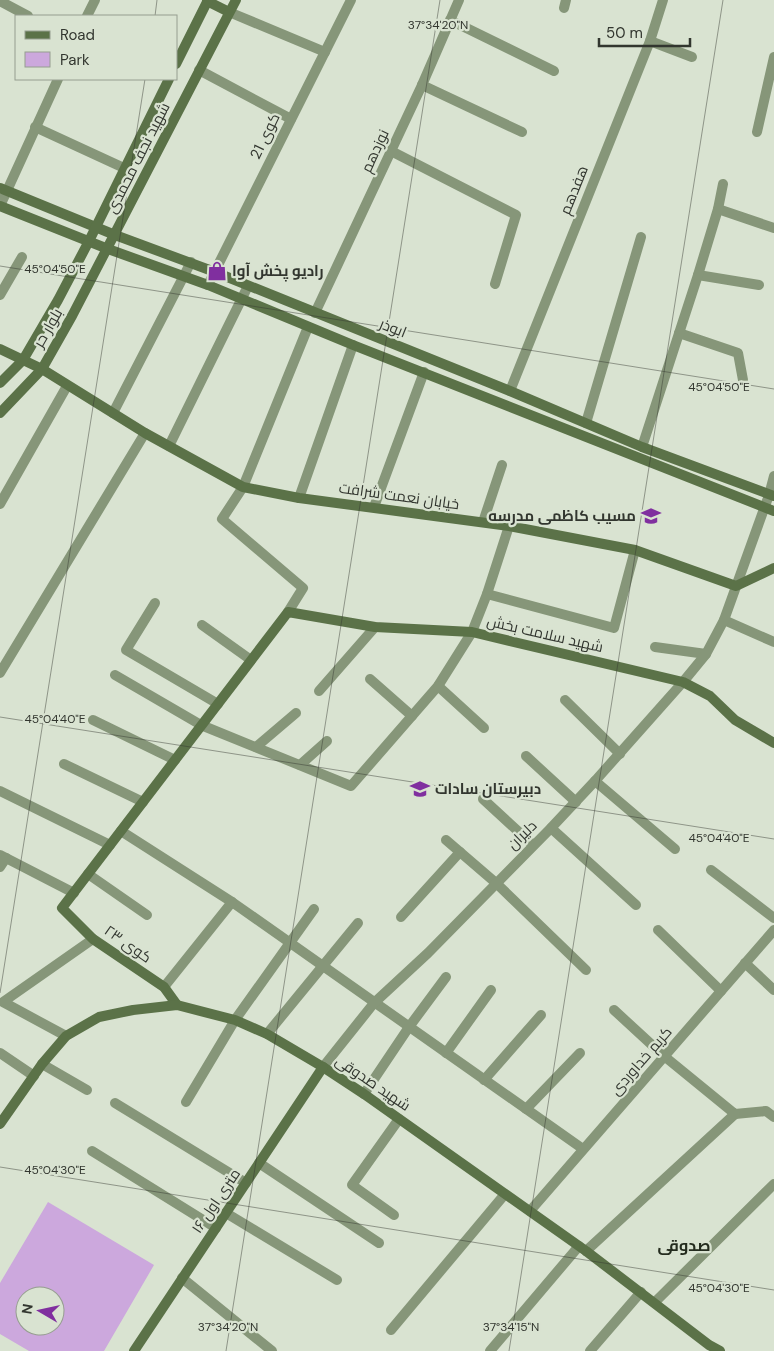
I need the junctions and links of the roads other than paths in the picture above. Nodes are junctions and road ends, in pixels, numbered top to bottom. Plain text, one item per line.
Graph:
1 (95, 0) edge
2 (207, 0) edge
3 (236, 0) edge
4 (351, 0) edge
5 (459, 0) edge
6 (663, 0) edge
7 (0, 1) edge
8 (229, 12) junction
9 (26, 15) edge
10 (88, 15) edge
11 (450, 20) junction
12 (650, 41) junction
13 (325, 52) junction
14 (774, 56) edge
15 (692, 58) dead end
16 (178, 60) edge
17 (199, 70) junction
18 (554, 71) dead end
19 (58, 80) edge
20 (168, 80) edge
21 (422, 85) junction
22 (290, 119) junction
23 (35, 127) junction
24 (522, 132) dead end
25 (757, 132) dead end
26 (391, 151) junction
27 (124, 168) junction
28 (723, 184) dead end
29 (3, 189) edge
30 (0, 206) edge
31 (718, 209) junction
32 (96, 226) junction
33 (774, 228) edge
34 (116, 235) junction
35 (641, 237) dead end
36 (89, 241) junction
37 (108, 249) junction
38 (22, 257) dead end
39 (190, 262) junction
40 (215, 272) junction
41 (698, 275) junction
42 (184, 276) junction
43 (495, 284) dead end
44 (208, 285) junction
45 (759, 285) dead end
46 (248, 286) junction
47 (0, 295) edge
48 (241, 299) junction
49 (315, 313) junction
50 (308, 327) junction
51 (679, 333) junction
52 (352, 345) junction
53 (0, 349) edge
54 (23, 360) junction
55 (42, 369) junction
56 (424, 372) junction
57 (743, 380) dead end
58 (0, 383) edge
59 (67, 386) junction
60 (510, 391) junction
61 (0, 413) edge
62 (113, 413) junction
63 (586, 423) junction
64 (145, 433) junction
65 (168, 446) junction
66 (642, 446) junction
67 (502, 465) dead end
68 (774, 476) edge
69 (243, 488) junction
70 (772, 495) edge
71 (298, 498) junction
72 (0, 504) edge
73 (374, 507) junction
74 (769, 509) edge
75 (483, 522) junction
76 (509, 526) junction
77 (635, 550) junction
78 (774, 568) edge
79 (736, 586) junction
80 (487, 594) junction
81 (155, 603) dead end
82 (288, 612) junction
83 (724, 620) junction
84 (202, 625) dead end
85 (375, 627) junction
86 (472, 632) junction
87 (774, 642) edge
88 (655, 647) dead end
89 (706, 654) junction
90 (251, 660) junction
91 (0, 673) edge
92 (115, 675) dead end
93 (370, 679) dead end
94 (684, 682) junction
95 (438, 686) junction
96 (319, 691) dead end
97 (565, 700) dead end
98 (218, 704) junction
99 (296, 713) dead end
100 (412, 716) junction
101 (93, 720) dead end
102 (201, 725) junction
103 (484, 728) dead end
104 (326, 741) dead end
105 (774, 743) edge
106 (256, 747) junction
107 (620, 754) junction
108 (526, 756) dead end
109 (175, 760) junction
110 (64, 764) dead end
111 (300, 765) junction
112 (596, 781) junction
113 (0, 791) edge
114 (484, 799) dead end
115 (143, 802) junction
116 (576, 802) junction
117 (551, 828) junction
118 (121, 830) junction
119 (446, 840) dead end
120 (110, 845) junction
121 (533, 845) junction
122 (675, 849) dead end
123 (460, 852) junction
124 (2, 860) edge
125 (710, 870) dead end
126 (88, 874) junction
127 (496, 883) junction
128 (74, 893) junction
129 (232, 902) junction
130 (636, 905) dead end
131 (314, 909) dead end
132 (147, 915) dead end
133 (401, 917) dead end
134 (774, 918) edge
135 (358, 923) dead end
136 (658, 930) dead end
137 (774, 930) edge
138 (93, 939) junction
139 (290, 943) junction
140 (745, 963) junction
141 (323, 966) junction
142 (586, 970) dead end
143 (446, 977) dead end
144 (164, 987) junction
145 (491, 990) dead end
146 (774, 990) edge
147 (721, 991) junction
148 (374, 1003) junction
149 (177, 1005) junction
150 (614, 1010) dead end
151 (541, 1015) dead end
152 (235, 1020) junction
153 (409, 1027) junction
154 (267, 1034) junction
155 (66, 1036) junction
156 (0, 1053) edge
157 (446, 1053) junction
158 (580, 1053) dead end
159 (664, 1056) junction
160 (42, 1064) junction
161 (323, 1067) junction
162 (34, 1076) junction
163 (484, 1080) junction
164 (87, 1090) dead end
165 (364, 1094) junction
166 (186, 1102) dead end
167 (115, 1103) dead end
168 (526, 1109) junction
169 (4, 1111) edge
170 (735, 1114) junction
171 (774, 1117) edge
172 (399, 1118) junction
173 (0, 1124) edge
174 (583, 1150) junction
175 (92, 1151) dead end
176 (259, 1163) junction
177 (246, 1183) junction
178 (774, 1184) edge
179 (505, 1194) junction
180 (530, 1211) junction
181 (226, 1213) junction
182 (394, 1215) dead end
183 (216, 1228) junction
184 (379, 1243) dead end
185 (582, 1249) junction
186 (182, 1278) junction
187 (337, 1280) dead end
188 (641, 1292) junction
189 (655, 1302) junction
190 (391, 1330) dead end
191 (706, 1348) edge
192 (134, 1351) edge
193 (272, 1351) edge
194 (490, 1351) edge
195 (590, 1351) edge
196 (720, 1351) edge

1 - 10 street
2 - 8 main road
2 - 16 main road
3 - 8 main road, شهید نجف محمدی
4 - 13 street, کوی 21
5 - 11 street, نوزدهم
6 - 12 street, هفدهم
7 - 9 street
8 - 13 street
8 - 17 main road, شهید نجف محمدی
11 - 18 street
11 - 21 street, نوزدهم
12 - 15 street
12 - 60 street, هفدهم
13 - 22 street, کوی 21
14 - 25 street
17 - 22 street
17 - 34 main road, شهید نجف محمدی
19 - 23 street
20 - 27 main road, شهید نجف محمدی
21 - 24 street
21 - 26 street, نوزدهم
22 - 40 street, کوی 21
23 - 27 street
23 - 29 street
26 - 43 street
26 - 49 street, نوزدهم
27 - 32 main road, شهید نجف محمدی
28 - 31 street
29 - 30 street
29 - 32 main road, ابوذر
30 - 36 main road
31 - 33 street
31 - 41 street
32 - 34 main road, ابوذر
32 - 36 main road, شهید نجف محمدی
34 - 37 main road, شهید نجف محمدی
34 - 39 main road, ابوذر
35 - 63 street
36 - 37 main road, ابوذر
36 - 54 main road, بلوار حر
37 - 42 main road, ابوذر
37 - 55 main road, بلوار حر
38 - 47 street
39 - 40 main road, ابوذر
39 - 42 street
40 - 44 street, کوی 21
40 - 46 main road, ابوذر
41 - 45 street
41 - 51 street
42 - 44 main road, ابوذر
42 - 62 street
44 - 48 main road, ابوذر
46 - 48 street
46 - 49 main road, ابوذر
48 - 50 main road, ابوذر
48 - 65 street
49 - 60 main road, ابوذر
50 - 52 main road, ابوذر
50 - 69 street
51 - 57 street
51 - 66 street
52 - 56 main road, ابوذر
52 - 71 street
53 - 54 main road, خیابان نعمت شرافت
54 - 55 main road, خیابان نعمت شرافت
54 - 58 main road, بلوار حر
55 - 59 main road, خیابان نعمت شرافت
55 - 61 main road, بلوار حر
56 - 73 street
56 - 74 main road, ابوذر
59 - 62 main road, خیابان نعمت شرافت
59 - 72 street
60 - 63 main road, ابوذر
62 - 64 main road, خیابان نعمت شرافت
63 - 66 main road, ابوذر
64 - 65 main road, خیابان نعمت شرافت
64 - 91 street
65 - 69 main road, خیابان نعمت شرافت
66 - 70 main road, ابوذر
67 - 75 street
68 - 70 street, دلیران
69 - 71 main road, خیابان نعمت شرافت
69 - 82 street
70 - 74 street, دلیران
71 - 73 main road, خیابان نعمت شرافت
73 - 75 main road, خیابان نعمت شرافت
74 - 79 street, دلیران
75 - 76 main road, خیابان نعمت شرافت
76 - 77 main road, خیابان نعمت شرافت
76 - 80 street
77 - 79 main road, خیابان نعمت شرافت
77 - 80 street
78 - 79 main road
79 - 83 street, دلیران
80 - 86 street
81 - 98 street
82 - 85 main road, شهید سلامت بخش
82 - 90 main road
83 - 87 street
83 - 89 street, دلیران
84 - 90 street
85 - 86 main road, شهید سلامت بخش
85 - 96 street
86 - 94 main road, شهید سلامت بخش
86 - 95 street
88 - 89 street
89 - 94 street, دلیران
90 - 98 main road
92 - 102 street
93 - 100 street
94 - 105 main road, شهید سلامت بخش
94 - 107 street, دلیران
95 - 100 street
95 - 103 street
97 - 107 street
98 - 102 main road
99 - 106 street
100 - 111 street
101 - 109 street
102 - 106 street
102 - 109 main road
104 - 111 street
106 - 111 street
107 - 112 street, دلیران
108 - 116 street
109 - 115 main road
110 - 115 street
112 - 116 street, دلیران
112 - 122 street
113 - 120 street
114 - 121 street
115 - 118 main road
116 - 117 street, دلیران
117 - 121 street, دلیران
117 - 130 street
118 - 120 main road
118 - 129 street
119 - 123 street
120 - 126 main road
121 - 127 street, دلیران
123 - 127 street
123 - 133 street
124 - 128 street
125 - 134 street
126 - 128 main road
126 - 132 street
127 - 142 street
127 - 148 street, دلیران
128 - 138 main road, کوی ۲۳
129 - 139 street
129 - 144 street
131 - 139 street
135 - 141 street
136 - 147 street
137 - 140 street, کریم خداوردی
138 - 144 main road, کوی ۲۳
138 - 155 street
139 - 141 street
139 - 152 street
140 - 146 street
140 - 147 street, کریم خداوردی
141 - 148 street
141 - 154 street
143 - 153 street
144 - 149 main road, کوی ۲۳
145 - 157 street
147 - 159 street, کریم خداوردی
148 - 153 street
148 - 161 street, دلیران
149 - 152 main road, شهید صدوقی
149 - 155 main road, شهید صدوقی
150 - 159 street
151 - 163 street
152 - 154 main road, شهید صدوقی
152 - 166 street
153 - 157 street
153 - 165 street
154 - 161 main road, شهید صدوقی
155 - 160 main road, شهید صدوقی
156 - 162 street
157 - 163 street
158 - 168 street
159 - 170 street
159 - 174 street, کریم خداوردی
160 - 162 main road, شهید صدوقی
160 - 164 street
161 - 165 main road, شهید صدوقی
161 - 176 main road, ۱۶ متری اول
162 - 169 main road, شهید صدوقی
163 - 168 street
165 - 172 main road, شهید صدوقی
167 - 177 street
168 - 174 street
169 - 173 main road, شهید صدوقی
170 - 171 street
170 - 185 street
172 - 179 main road, شهید صدوقی
172 - 182 street
174 - 180 street, کریم خداوردی
175 - 183 street
176 - 177 main road, ۱۶ متری اول
176 - 184 street
177 - 181 main road, ۱۶ متری اول
178 - 189 street
179 - 180 main road, شهید صدوقی
179 - 190 street
180 - 185 main road, شهید صدوقی
181 - 183 main road, ۱۶ متری اول
181 - 187 street
183 - 186 main road, ۱۶ متری اول
185 - 188 main road, شهید صدوقی
185 - 194 street
186 - 192 main road, ۱۶ متری اول
186 - 193 street
188 - 189 main road, شهید صدوقی
188 - 195 street
189 - 191 main road, شهید صدوقی
191 - 196 main road, شهید صدوقی

